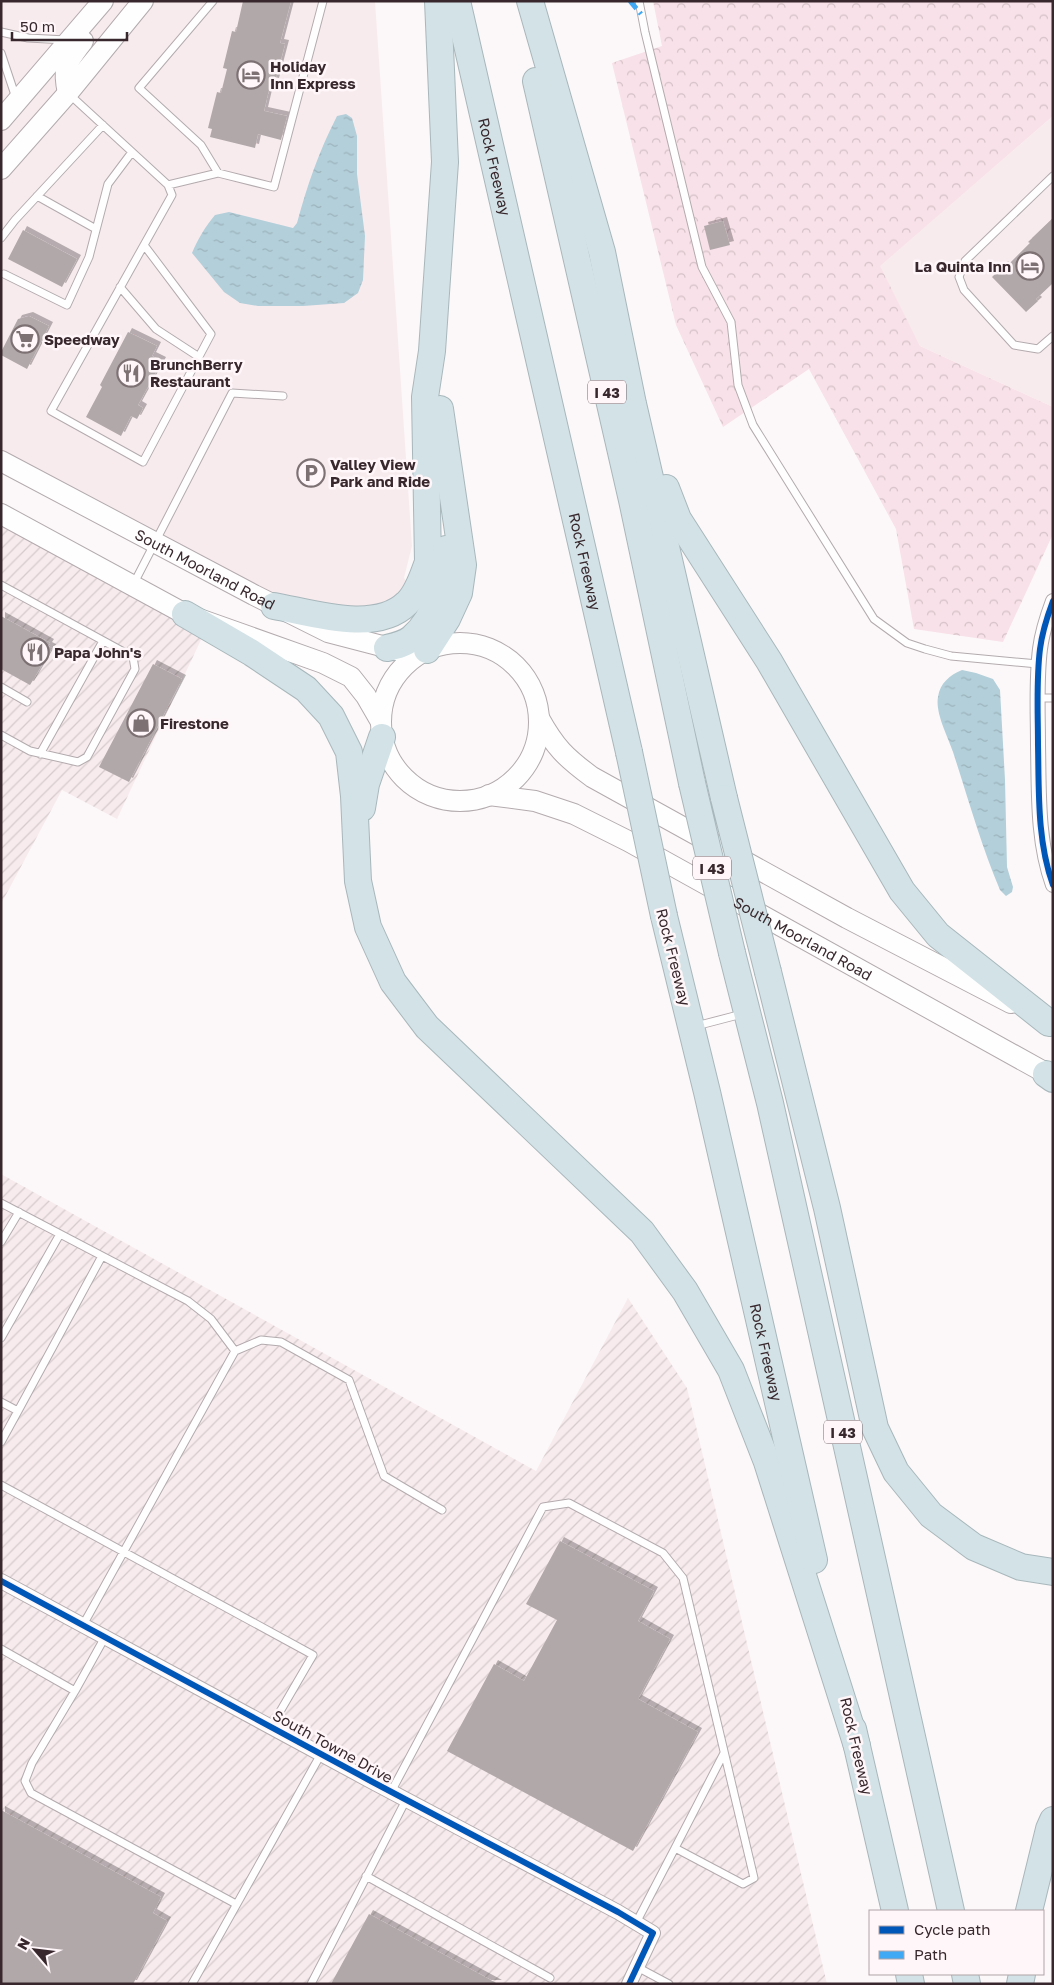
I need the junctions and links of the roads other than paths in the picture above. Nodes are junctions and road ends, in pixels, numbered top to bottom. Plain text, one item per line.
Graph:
1 (102, 1) edge
2 (116, 1) edge
3 (143, 1) edge
4 (213, 1) edge
5 (324, 1) edge
6 (438, 1) edge
7 (457, 1) edge
8 (517, 1) edge
9 (530, 1) edge
10 (639, 1) edge
11 (1, 32) edge
12 (69, 40) junction
13 (1, 53) edge
14 (68, 94) junction
15 (16, 101) junction
16 (1, 120) edge
17 (103, 125) junction
18 (132, 152) junction
19 (1, 170) edge
20 (218, 173) junction
21 (1053, 176) edge
22 (168, 185) junction
23 (37, 196) junction
24 (96, 229) junction
25 (1, 238) edge
26 (144, 245) junction
27 (2, 275) edge
28 (120, 287) junction
29 (1053, 336) edge
30 (432, 350) junction
31 (199, 357) junction
32 (283, 396) dead end
33 (633, 404) junction
34 (442, 421) junction
35 (1, 461) edge
36 (1, 514) edge
37 (155, 542) junction
38 (132, 585) junction
39 (2, 588) edge
40 (1053, 601) edge
41 (274, 606) junction
42 (185, 614) junction
43 (103, 641) junction
44 (387, 648) junction
45 (422, 652) junction
46 (1038, 664) junction
47 (1, 687) edge
48 (1038, 698) junction
49 (1053, 698) edge
50 (27, 702) dead end
51 (539, 718) junction
52 (381, 730) junction
53 (1, 735) edge
54 (40, 754) junction
55 (489, 795) junction
56 (356, 841) junction
57 (1053, 885) edge
58 (747, 1013) junction
59 (1051, 1024) edge
60 (691, 1027) junction
61 (1051, 1077) edge
62 (1, 1203) edge
63 (19, 1212) junction
64 (60, 1234) junction
65 (1, 1242) edge
66 (102, 1256) junction
67 (1, 1338) edge
68 (235, 1351) junction
69 (1, 1402) edge
70 (18, 1411) junction
71 (1, 1442) edge
72 (1, 1485) edge
73 (442, 1510) dead end
74 (124, 1551) junction
75 (1053, 1572) edge
76 (1, 1581) edge
77 (83, 1625) junction
78 (105, 1637) junction
79 (1, 1649) edge
80 (75, 1691) junction
81 (272, 1727) junction
82 (857, 1746) junction
83 (724, 1753) junction
84 (321, 1754) junction
85 (391, 1792) junction
86 (406, 1800) junction
87 (1053, 1820) edge
88 (674, 1848) junction
89 (366, 1876) junction
90 (236, 1904) junction
91 (895, 1910) edge
92 (951, 1910) edge
93 (1029, 1910) edge
94 (636, 1923) junction
95 (637, 1968) junction
96 (550, 1978) dead end
97 (192, 1984) edge
98 (311, 1984) edge
99 (629, 1984) edge
100 (669, 1984) edge

1 - 12 main road
2 - 14 main road
3 - 14 main road
4 - 20 lane
5 - 20 lane
6 - 30 highway
7 - 60 highway, Rock Freeway, bridge
8 - 58 highway, I 43, bridge
9 - 33 highway
10 - 46 lane
11 - 12 lane
12 - 15 main road
13 - 15 lane
14 - 17 lane
14 - 19 main road
15 - 16 main road
17 - 18 lane
17 - 23 lane
18 - 22 lane
18 - 24 lane
20 - 22 lane
21 - 29 lane
22 - 26 lane
23 - 24 lane
23 - 25 lane
24 - 27 lane
26 - 28 lane
26 - 31 lane
28 - 31 lane
28 - 31 lane
30 - 34 highway
30 - 41 highway
32 - 37 lane
33 - 59 highway
33 - 75 highway, bridge
34 - 44 highway
34 - 45 highway
35 - 37 main road, South Moorland Road
36 - 38 main road
37 - 38 lane
37 - 41 main road, South Moorland Road
38 - 42 main road
39 - 43 lane
40 - 46 street
41 - 44 main road, South Moorland Road
42 - 52 main road
42 - 56 highway
43 - 54 lane
43 - 54 lane
44 - 45 main road, South Moorland Road
45 - 51 main road
45 - 52 main road
46 - 48 street
47 - 50 lane
48 - 49 lane
48 - 57 street
51 - 55 main road
51 - 59 main road
52 - 55 main road
52 - 56 highway
53 - 54 lane
55 - 61 main road, South Moorland Road
56 - 82 highway
58 - 60 lane
58 - 92 highway, I 43
60 - 82 highway, Rock Freeway
62 - 63 lane
63 - 64 lane
63 - 65 lane
64 - 66 lane
64 - 67 lane
66 - 68 lane
66 - 70 lane
68 - 73 lane
68 - 74 lane
69 - 70 lane
70 - 71 lane
72 - 74 lane
74 - 77 lane
74 - 81 lane
76 - 77 street, South Towne Drive
77 - 78 street, South Towne Drive
78 - 80 lane
78 - 81 street, South Towne Drive
79 - 80 lane
80 - 90 lane
81 - 84 street, South Towne Drive
82 - 91 highway, Rock Freeway
83 - 85 lane
83 - 88 lane
83 - 88 lane
84 - 85 street, South Towne Drive
84 - 90 lane
85 - 86 street, South Towne Drive
86 - 89 lane
86 - 94 street, South Towne Drive
87 - 93 highway
88 - 94 lane
89 - 96 lane
89 - 98 lane
90 - 97 lane
94 - 95 street, South Towne Drive
95 - 99 street
95 - 100 lane

